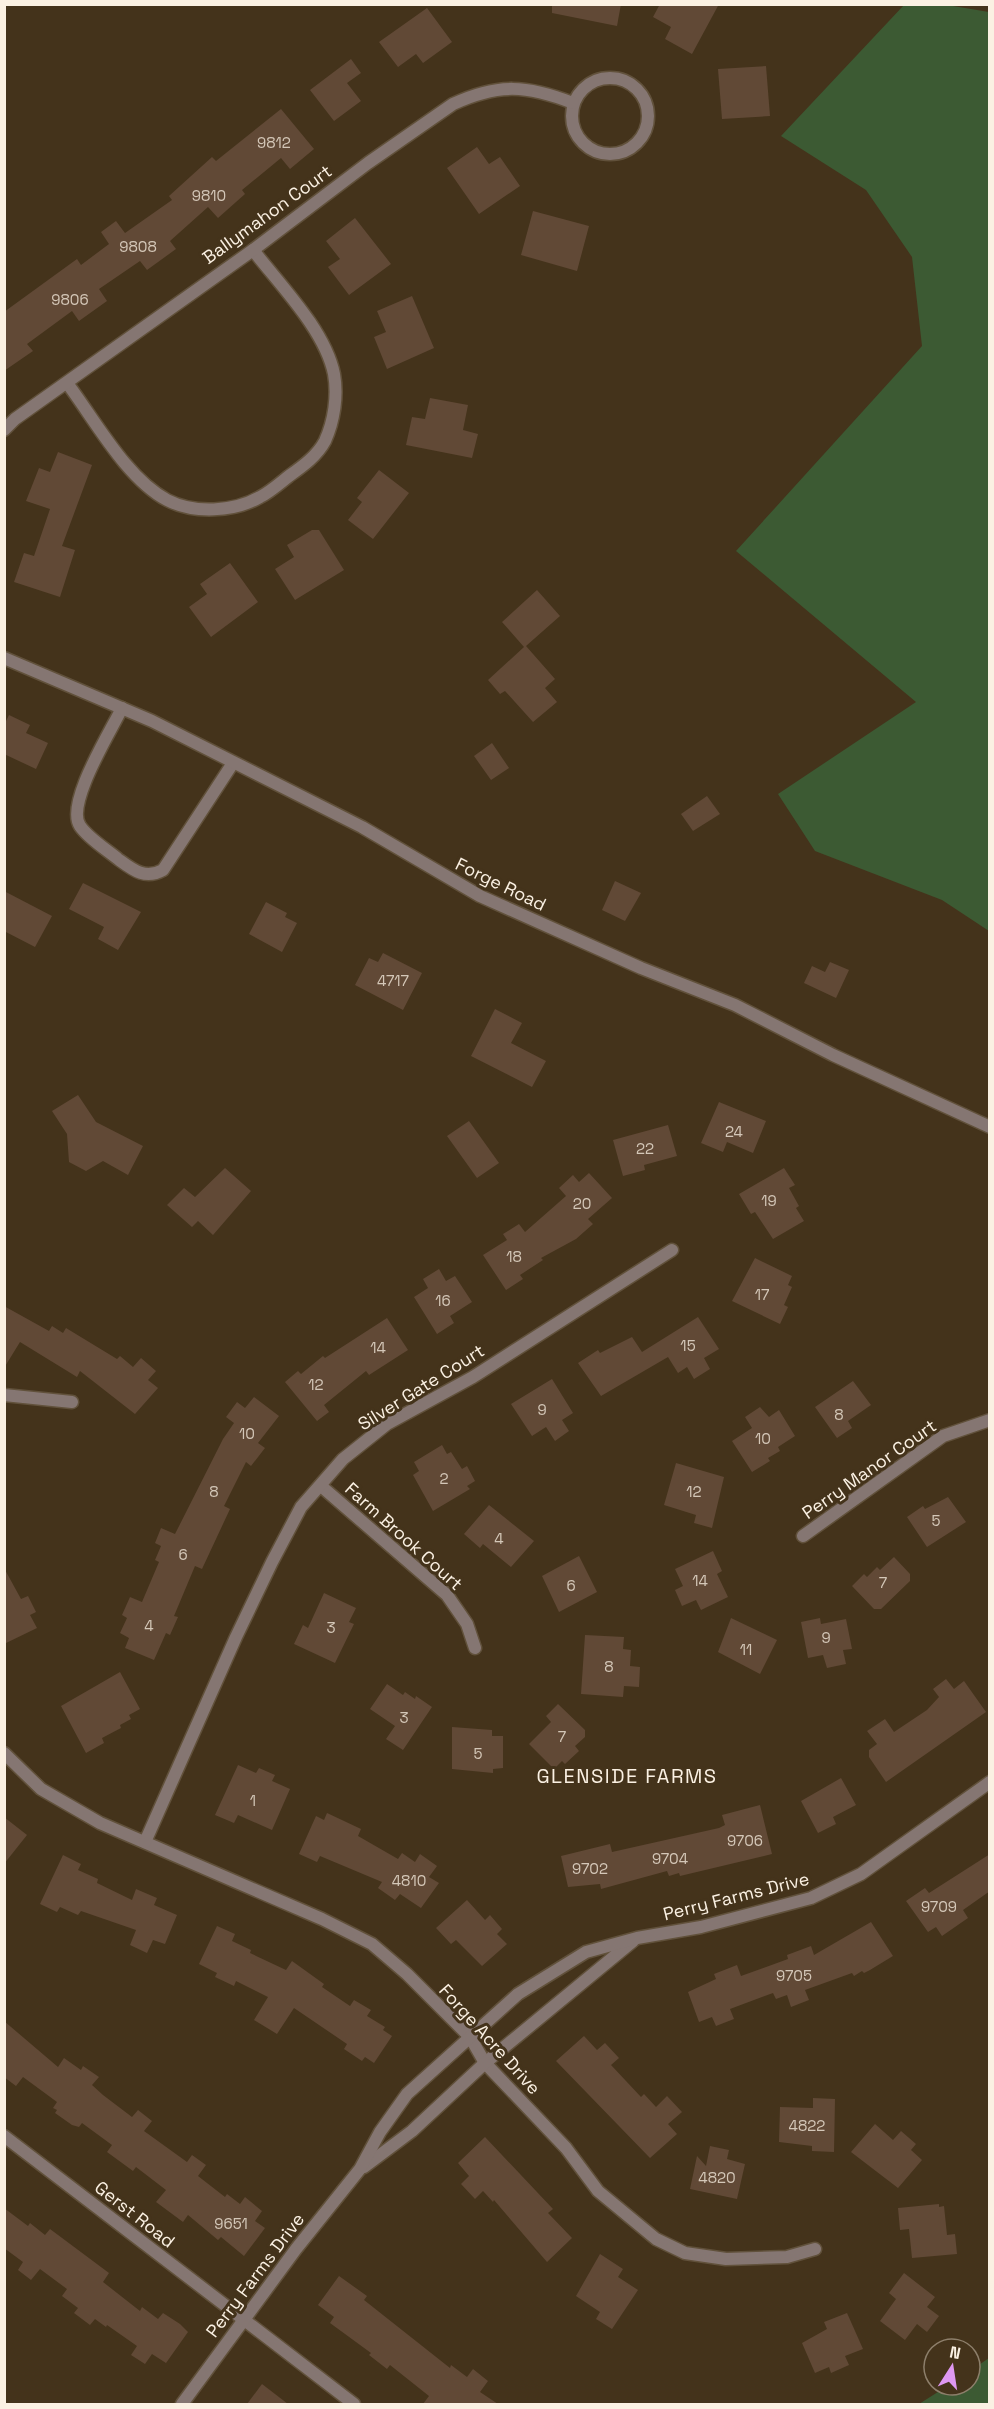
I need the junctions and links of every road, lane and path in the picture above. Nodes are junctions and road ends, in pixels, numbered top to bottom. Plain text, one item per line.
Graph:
1 (573, 103) junction
2 (253, 250) junction
3 (67, 383) junction
4 (4, 430) edge
5 (4, 658) edge
6 (122, 708) junction
7 (233, 763) junction
8 (990, 1127) edge
9 (672, 1250) dead end
10 (4, 1395) edge
11 (72, 1402) dead end
12 (990, 1420) edge
13 (321, 1486) junction
14 (803, 1536) dead end
15 (475, 1648) dead end
16 (4, 1753) edge
17 (990, 1782) edge
18 (145, 1842) junction
19 (637, 1938) junction
20 (470, 2037) junction
21 (485, 2063) junction
22 (4, 2136) edge
23 (360, 2169) junction
24 (814, 2249) dead end
25 (244, 2321) junction
26 (182, 2404) edge
27 (354, 2404) edge

1 - 1 street
1 - 2 street, Ballymahon Court
2 - 3 street, Ballymahon Court
2 - 3 street
3 - 4 street, Ballymahon Court
5 - 6 street, Forge Road
6 - 7 street, Forge Road
6 - 7 street
7 - 8 street, Forge Road
9 - 13 street, Silver Gate Court
10 - 11 street
12 - 14 street, Perry Manor Court
13 - 15 street, Farm Brook Court
13 - 18 street, Silver Gate Court
16 - 18 street, Forge Acre Drive
17 - 19 street, Perry Farms Drive
18 - 20 street, Forge Acre Drive
19 - 20 street, Perry Farms Drive
19 - 21 street, Perry Farms Drive
20 - 21 street, Forge Acre Drive
20 - 23 street, Perry Farms Drive
21 - 23 street, Perry Farms Drive
21 - 24 street, Forge Acre Drive
22 - 25 street, Gerst Road
23 - 25 street, Perry Farms Drive
25 - 26 street, Perry Farms Drive
25 - 27 street, Gerst Road

